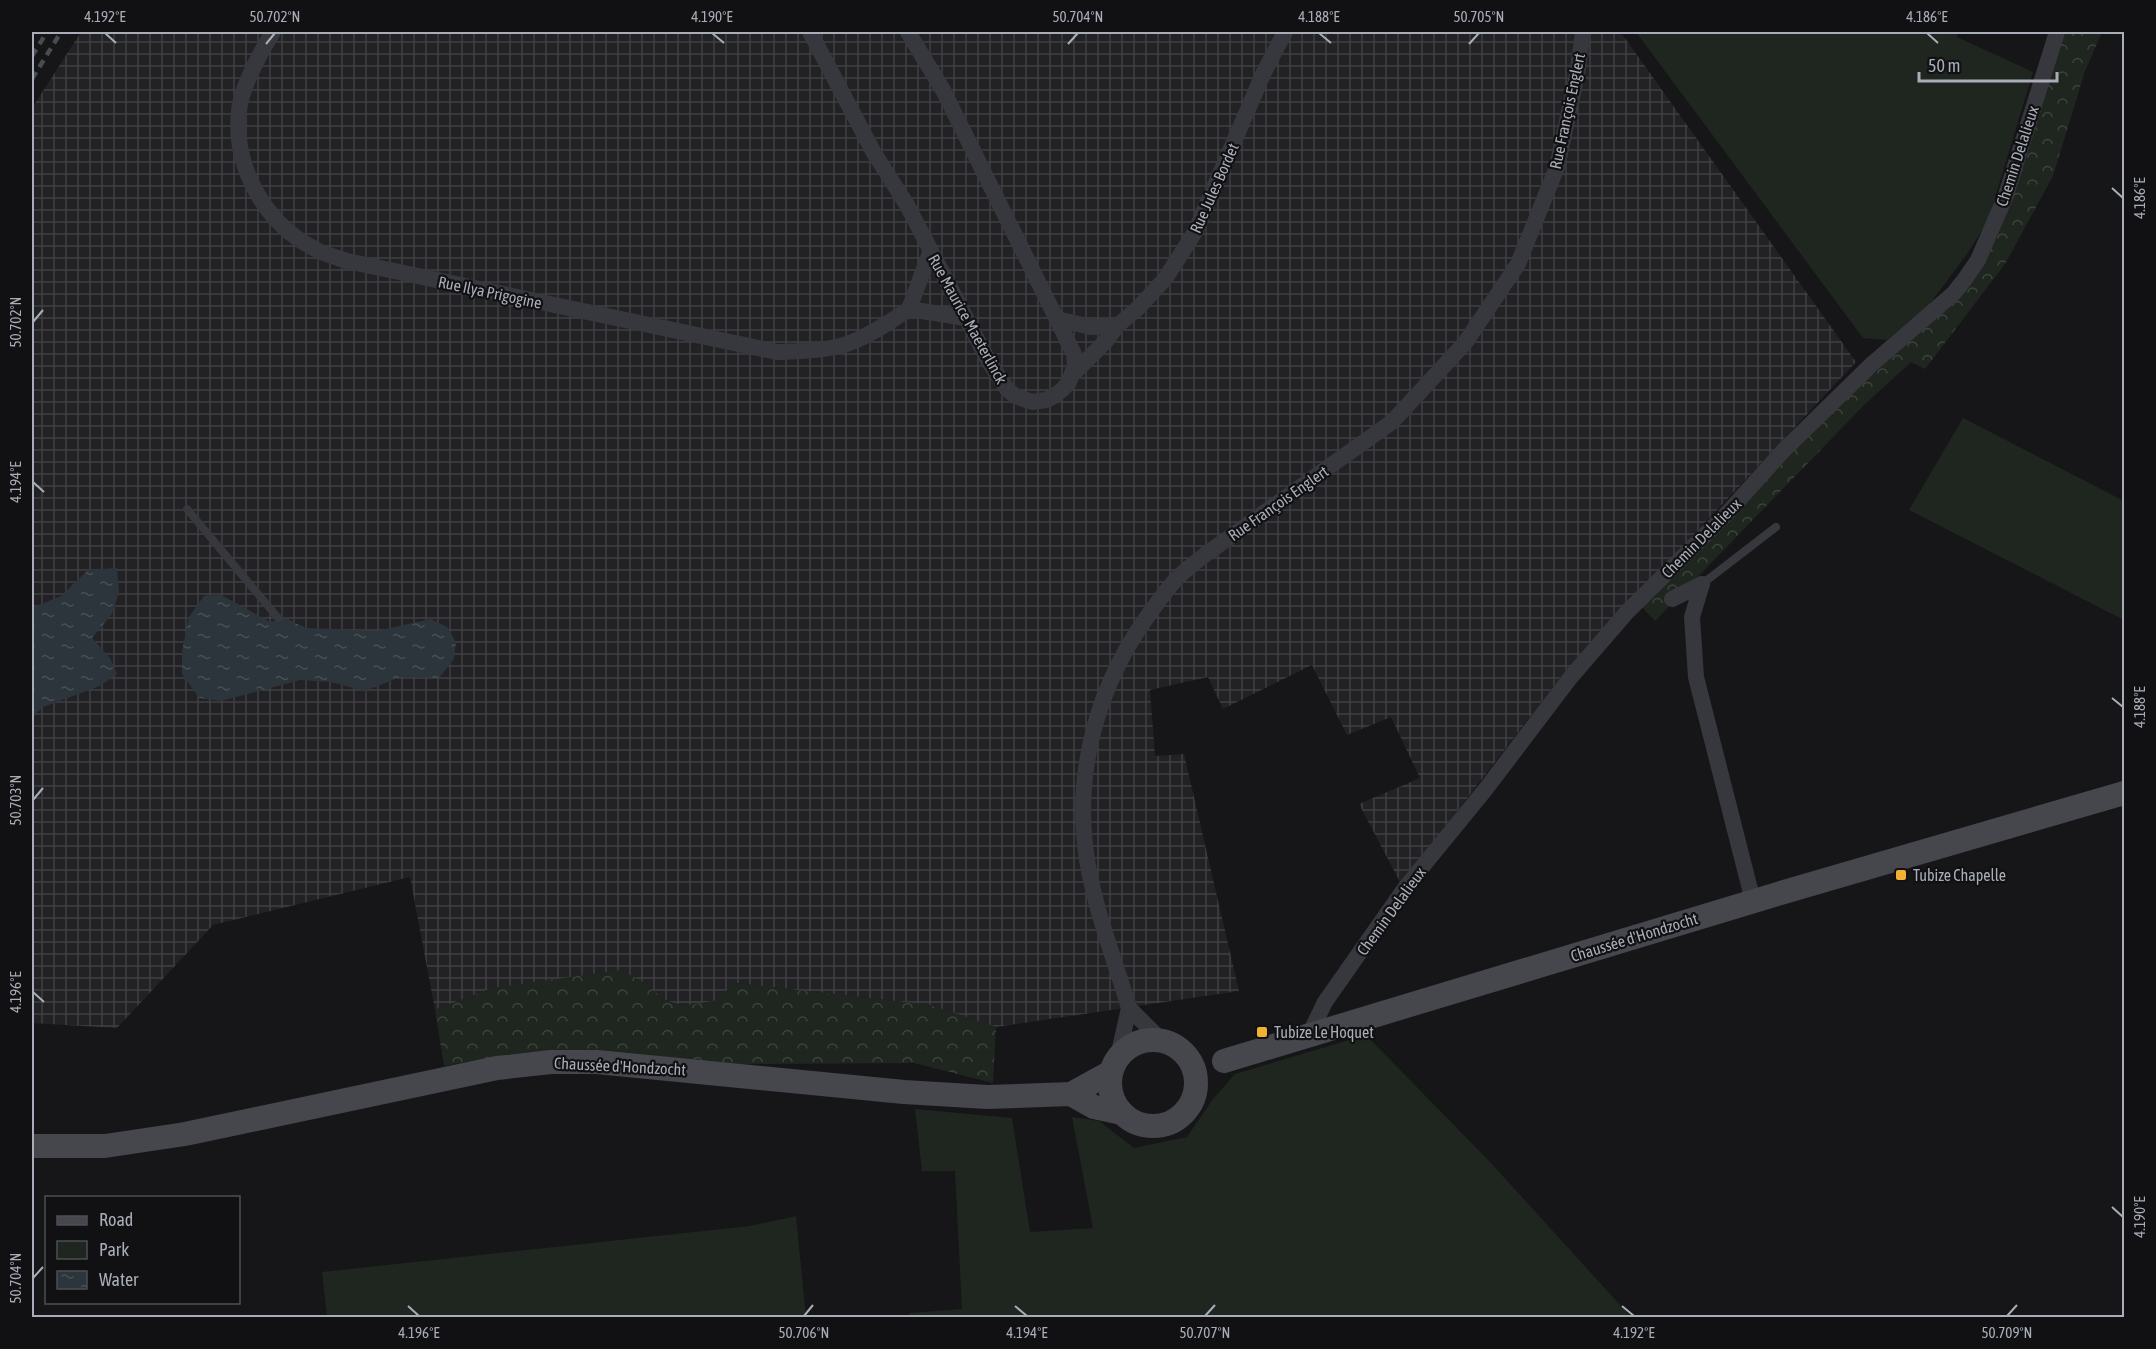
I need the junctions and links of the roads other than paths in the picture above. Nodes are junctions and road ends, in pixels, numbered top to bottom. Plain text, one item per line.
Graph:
1 (273, 32) edge
2 (810, 32) edge
3 (908, 32) edge
4 (1285, 32) edge
5 (1583, 32) edge
6 (2056, 32) edge
7 (931, 250) junction
8 (909, 309) junction
9 (966, 318) junction
10 (1057, 319) junction
11 (1117, 326) junction
12 (1074, 373) junction
13 (187, 508) dead end
14 (1776, 527) dead end
15 (1702, 584) junction
16 (1672, 599) dead end
17 (278, 618) dead end
18 (2124, 793) edge
19 (1753, 901) junction
20 (1129, 1008) junction
21 (1309, 1035) junction
22 (1172, 1045) junction
23 (1224, 1061) junction
24 (1115, 1065) junction
25 (1071, 1094) junction
26 (1194, 1096) junction
27 (1122, 1113) junction
28 (32, 1146) edge

1 - 8 street, Rue Ilya Prigogine
2 - 7 street, Rue Maurice Maeterlinck
3 - 10 street
4 - 11 street, Rue Jules Bordet
5 - 20 street, Rue François Englert
6 - 21 street, Chemin Delalieux
7 - 8 street
7 - 9 street, Rue Maurice Maeterlinck
8 - 9 street
9 - 12 street, Rue Maurice Maeterlinck
10 - 11 street
10 - 12 street
11 - 12 street, Rue Jules Bordet
13 - 17 lane
14 - 15 lane
15 - 16 street
15 - 19 street
18 - 19 main road, Chaussée d'Hondzocht
19 - 21 main road, Chaussée d'Hondzocht
20 - 22 street
20 - 24 street
21 - 23 main road, Chaussée d'Hondzocht
22 - 23 main road
22 - 24 main road
22 - 26 main road
23 - 26 main road
24 - 25 main road
24 - 27 main road
25 - 27 main road
25 - 28 main road, Chaussée d'Hondzocht
26 - 27 main road

